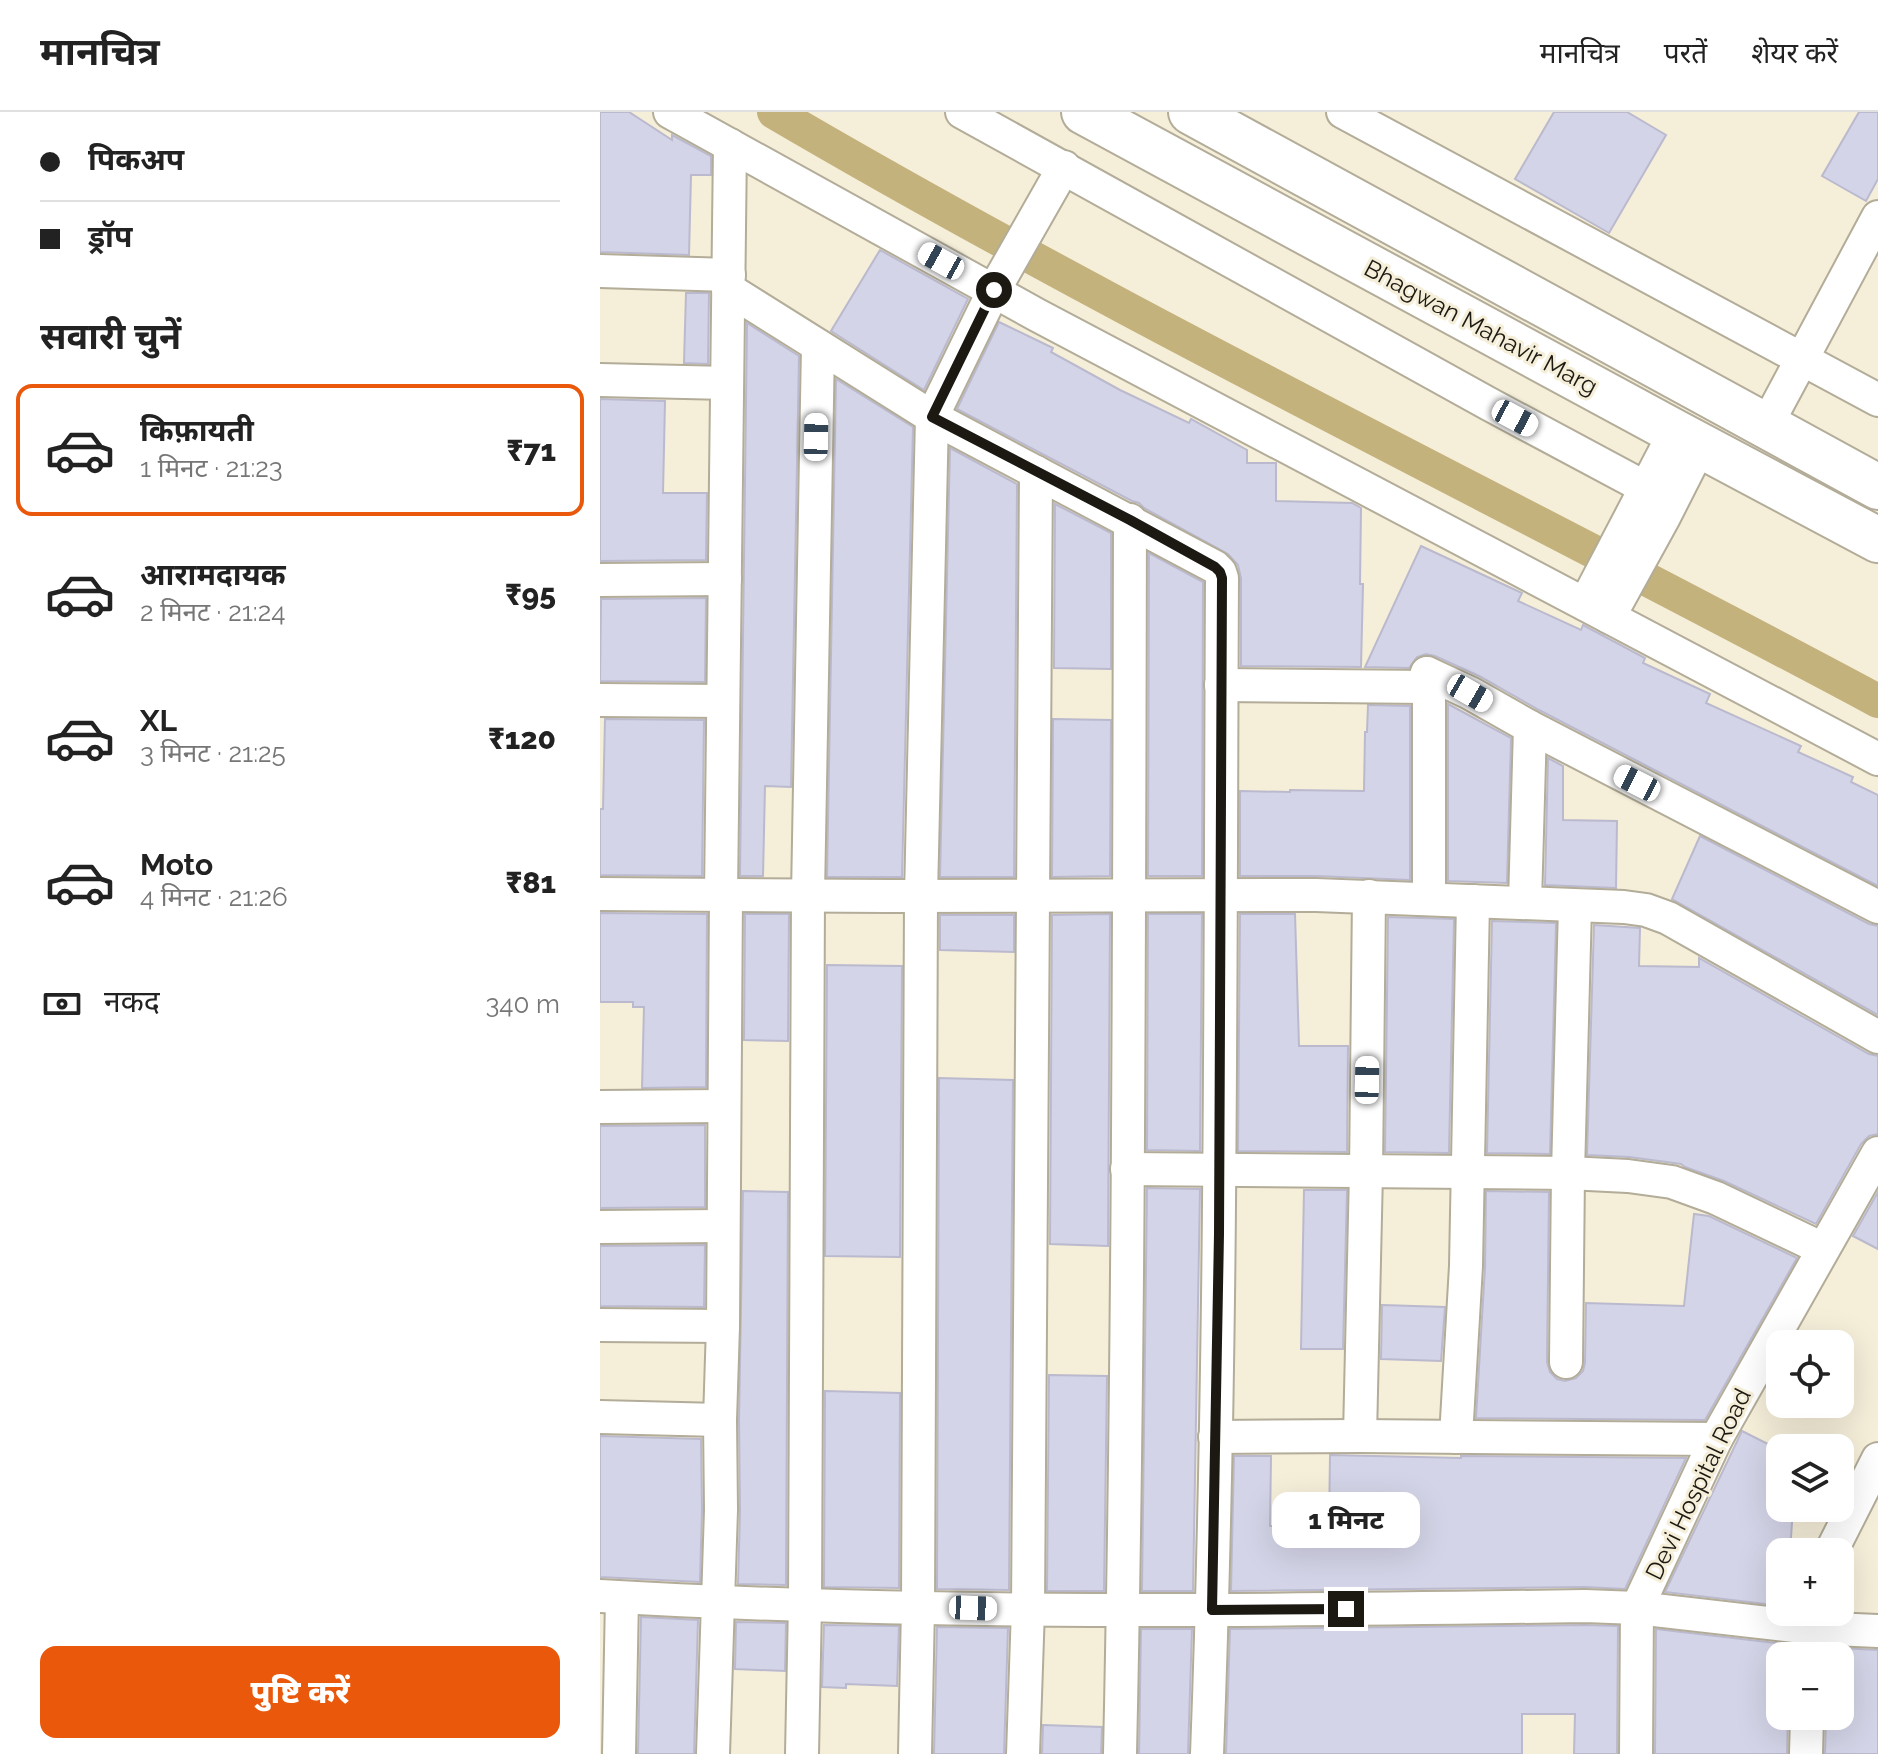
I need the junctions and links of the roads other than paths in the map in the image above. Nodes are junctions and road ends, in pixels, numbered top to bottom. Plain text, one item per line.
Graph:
1 (670, 112) edge
2 (962, 112) edge
3 (1084, 112) edge
4 (1191, 112) edge
5 (1343, 112) edge
6 (730, 145) junction
7 (1058, 179) junction
8 (1878, 217) edge
9 (600, 271) edge
10 (999, 280) junction
11 (728, 282) junction
12 (818, 346) junction
13 (1801, 360) junction
14 (600, 380) edge
15 (727, 383) junction
16 (1878, 400) edge
17 (932, 417) junction
18 (1766, 426) junction
19 (1688, 439) junction
20 (1036, 472) junction
21 (1878, 487) edge
22 (1649, 503) junction
23 (1130, 520) junction
24 (1878, 540) edge
25 (725, 579) junction
26 (600, 580) edge
27 (1603, 599) junction
28 (1221, 685) junction
29 (1429, 687) junction
30 (600, 700) edge
31 (723, 701) junction
32 (1530, 727) junction
33 (1878, 759) edge
34 (600, 894) edge
35 (724, 895) junction
36 (808, 895) junction
37 (1129, 895) junction
38 (1220, 895) junction
39 (921, 896) junction
40 (1033, 896) junction
41 (1369, 896) junction
42 (1429, 898) junction
43 (1473, 901) junction
44 (1525, 903) junction
45 (1575, 906) junction
46 (1878, 907) edge
47 (1878, 1037) edge
48 (724, 1106) junction
49 (600, 1107) edge
50 (1878, 1153) edge
51 (1127, 1169) junction
52 (1220, 1170) junction
53 (1366, 1172) junction
54 (1467, 1172) junction
55 (1568, 1173) junction
56 (723, 1226) junction
57 (600, 1227) edge
58 (1823, 1249) junction
59 (600, 1325) edge
60 (723, 1326) junction
61 (1566, 1362) dead end
62 (600, 1417) edge
63 (720, 1420) junction
64 (1360, 1436) junction
65 (1215, 1437) junction
66 (1456, 1437) junction
67 (1716, 1439) junction
68 (1878, 1459) edge
69 (1838, 1538) edge
70 (611, 1597) edge
71 (717, 1602) junction
72 (805, 1604) junction
73 (918, 1607) junction
74 (1637, 1608) junction
75 (1028, 1609) junction
76 (1123, 1610) junction
77 (1212, 1610) junction
78 (1878, 1631) edge
79 (1811, 1632) edge
80 (1807, 1730) edge
81 (619, 1754) edge
82 (713, 1754) edge
83 (802, 1754) edge
84 (915, 1754) edge
85 (1023, 1754) edge
86 (1120, 1754) edge
87 (1207, 1754) edge
88 (1636, 1754) edge
89 (1806, 1754) edge

1 - 6 street
2 - 7 street
3 - 19 main road, Bhagwan Mahavir Marg
4 - 18 main road, Bhagwan Mahavir Marg
5 - 13 street
6 - 10 street
6 - 11 street
7 - 10 street
7 - 22 street
8 - 13 street
9 - 11 street
10 - 17 street
10 - 27 street
11 - 12 street
11 - 15 street
12 - 17 street
12 - 36 street
13 - 16 street
13 - 18 street
14 - 15 street
15 - 25 street
17 - 20 street
17 - 39 street
18 - 21 main road, Bhagwan Mahavir Marg
19 - 22 street
19 - 24 main road, Bhagwan Mahavir Marg
20 - 23 street
20 - 40 street
22 - 27 street
23 - 28 street
23 - 37 street
25 - 26 street
25 - 31 street
27 - 33 street
28 - 29 street
28 - 38 street
29 - 32 street
29 - 42 street
30 - 31 street
31 - 35 street
32 - 44 street
32 - 46 street
34 - 35 street
35 - 36 street
35 - 48 street
36 - 39 street
36 - 72 street
37 - 38 street
37 - 40 street
37 - 51 street
38 - 41 street
38 - 52 street
39 - 40 street
39 - 73 street
40 - 75 street
41 - 42 street
41 - 53 street
42 - 43 street
43 - 44 street
43 - 54 street
44 - 45 street
45 - 47 street
45 - 55 street
48 - 49 street
48 - 56 street
50 - 58 street, Devi Hospital Road
51 - 52 street
51 - 76 street
52 - 53 street
52 - 65 street
53 - 54 street
53 - 64 street
54 - 55 street
54 - 66 street
55 - 58 street
55 - 61 street
56 - 57 street
56 - 60 street
58 - 67 street, Devi Hospital Road
59 - 60 street
60 - 63 street
62 - 63 street
63 - 71 street
64 - 65 street
64 - 66 street
65 - 77 street
66 - 67 street
67 - 74 street, Devi Hospital Road
68 - 69 street
70 - 71 street
70 - 81 street
71 - 72 street
71 - 82 street
72 - 73 street
72 - 83 street
73 - 75 street
73 - 84 street
74 - 77 street
74 - 79 street
74 - 88 street
75 - 76 street
75 - 85 street
76 - 77 street
76 - 86 street
77 - 87 street
78 - 79 street
80 - 89 street

